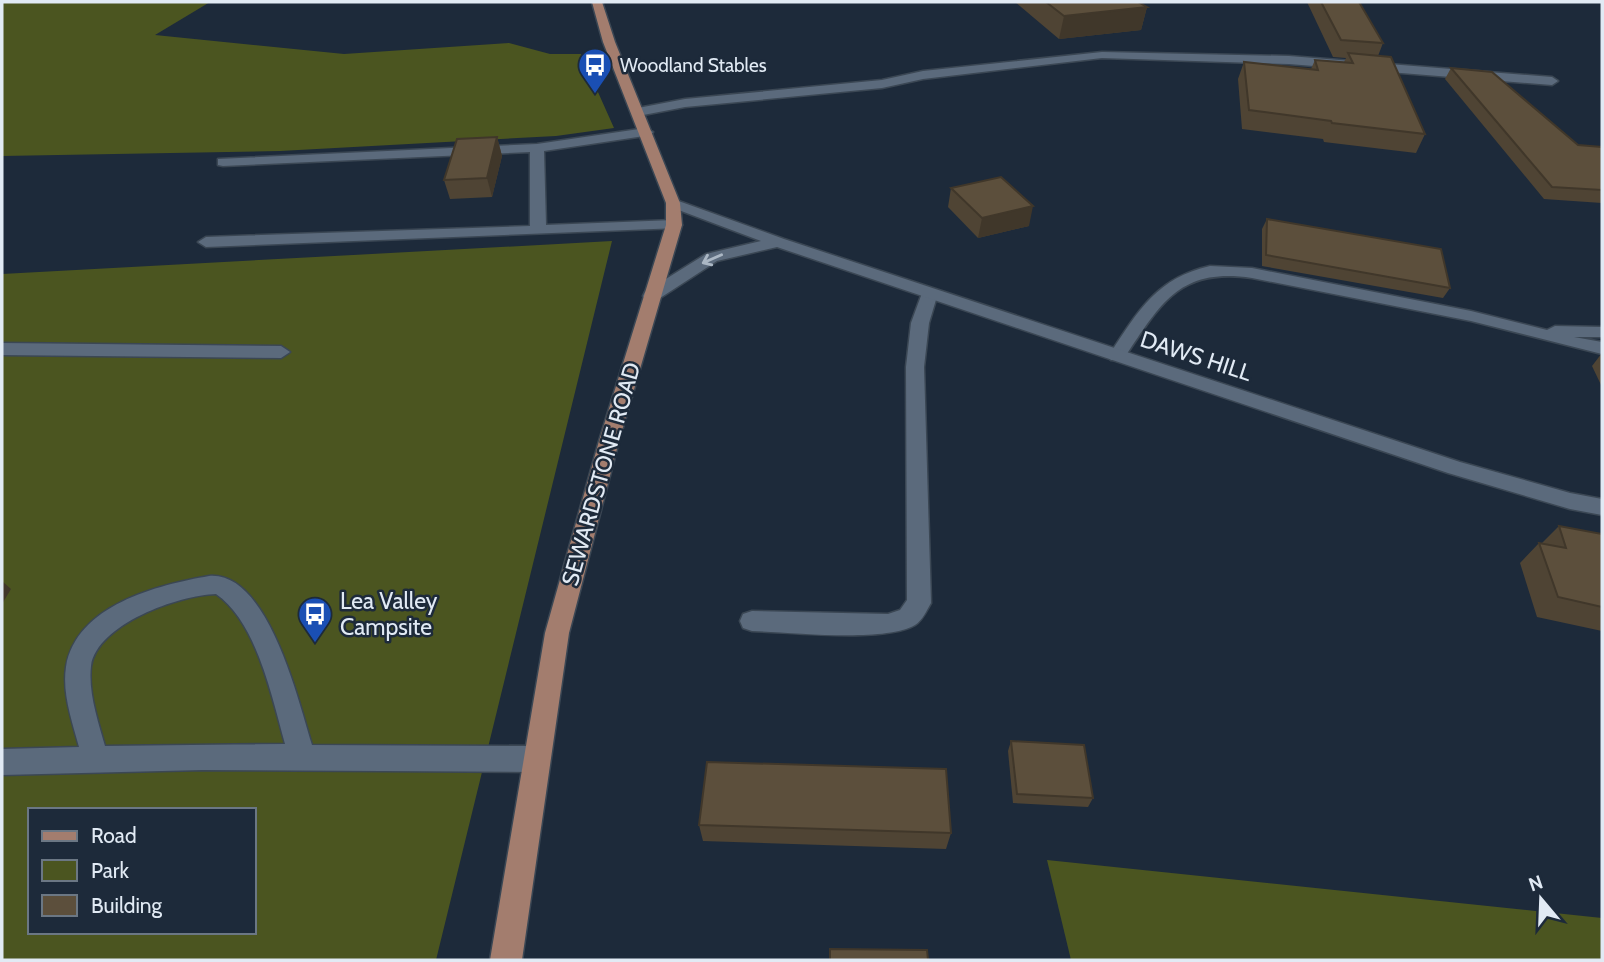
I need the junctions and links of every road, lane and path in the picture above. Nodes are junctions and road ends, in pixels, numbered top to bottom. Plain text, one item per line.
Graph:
1 (597, 2) edge
2 (1552, 80) dead end
3 (638, 112) junction
4 (646, 132) junction
5 (537, 148) junction
6 (223, 162) dead end
7 (673, 203) junction
8 (674, 225) junction
9 (538, 229) junction
10 (206, 242) dead end
11 (778, 242) junction
12 (930, 293) junction
13 (651, 296) junction
14 (1532, 332) junction
15 (1602, 332) edge
16 (1602, 348) edge
17 (2, 349) edge
18 (281, 352) dead end
19 (1117, 356) junction
20 (1602, 507) edge
21 (752, 621) dead end
22 (95, 758) junction
23 (302, 758) junction
24 (536, 759) junction
25 (2, 762) edge
26 (506, 960) edge

1 - 3 main road, SEWARDSTONE ROAD
2 - 3 street
3 - 4 main road, SEWARDSTONE ROAD
4 - 5 street
4 - 7 main road, SEWARDSTONE ROAD
5 - 6 street
5 - 9 street
7 - 8 main road, SEWARDSTONE ROAD
7 - 11 street, DAWS HILL
8 - 9 street
8 - 13 main road, SEWARDSTONE ROAD
9 - 10 street
11 - 12 street, DAWS HILL
11 -> 13 street
12 - 19 street, DAWS HILL
12 - 21 street
13 - 24 main road, SEWARDSTONE ROAD
14 - 15 street
14 - 16 street
14 - 19 street
17 - 18 street
19 - 20 street, DAWS HILL
22 - 23 street
22 - 23 street
22 - 25 street
23 - 24 street
24 - 26 main road, SEWARDSTONE ROAD

